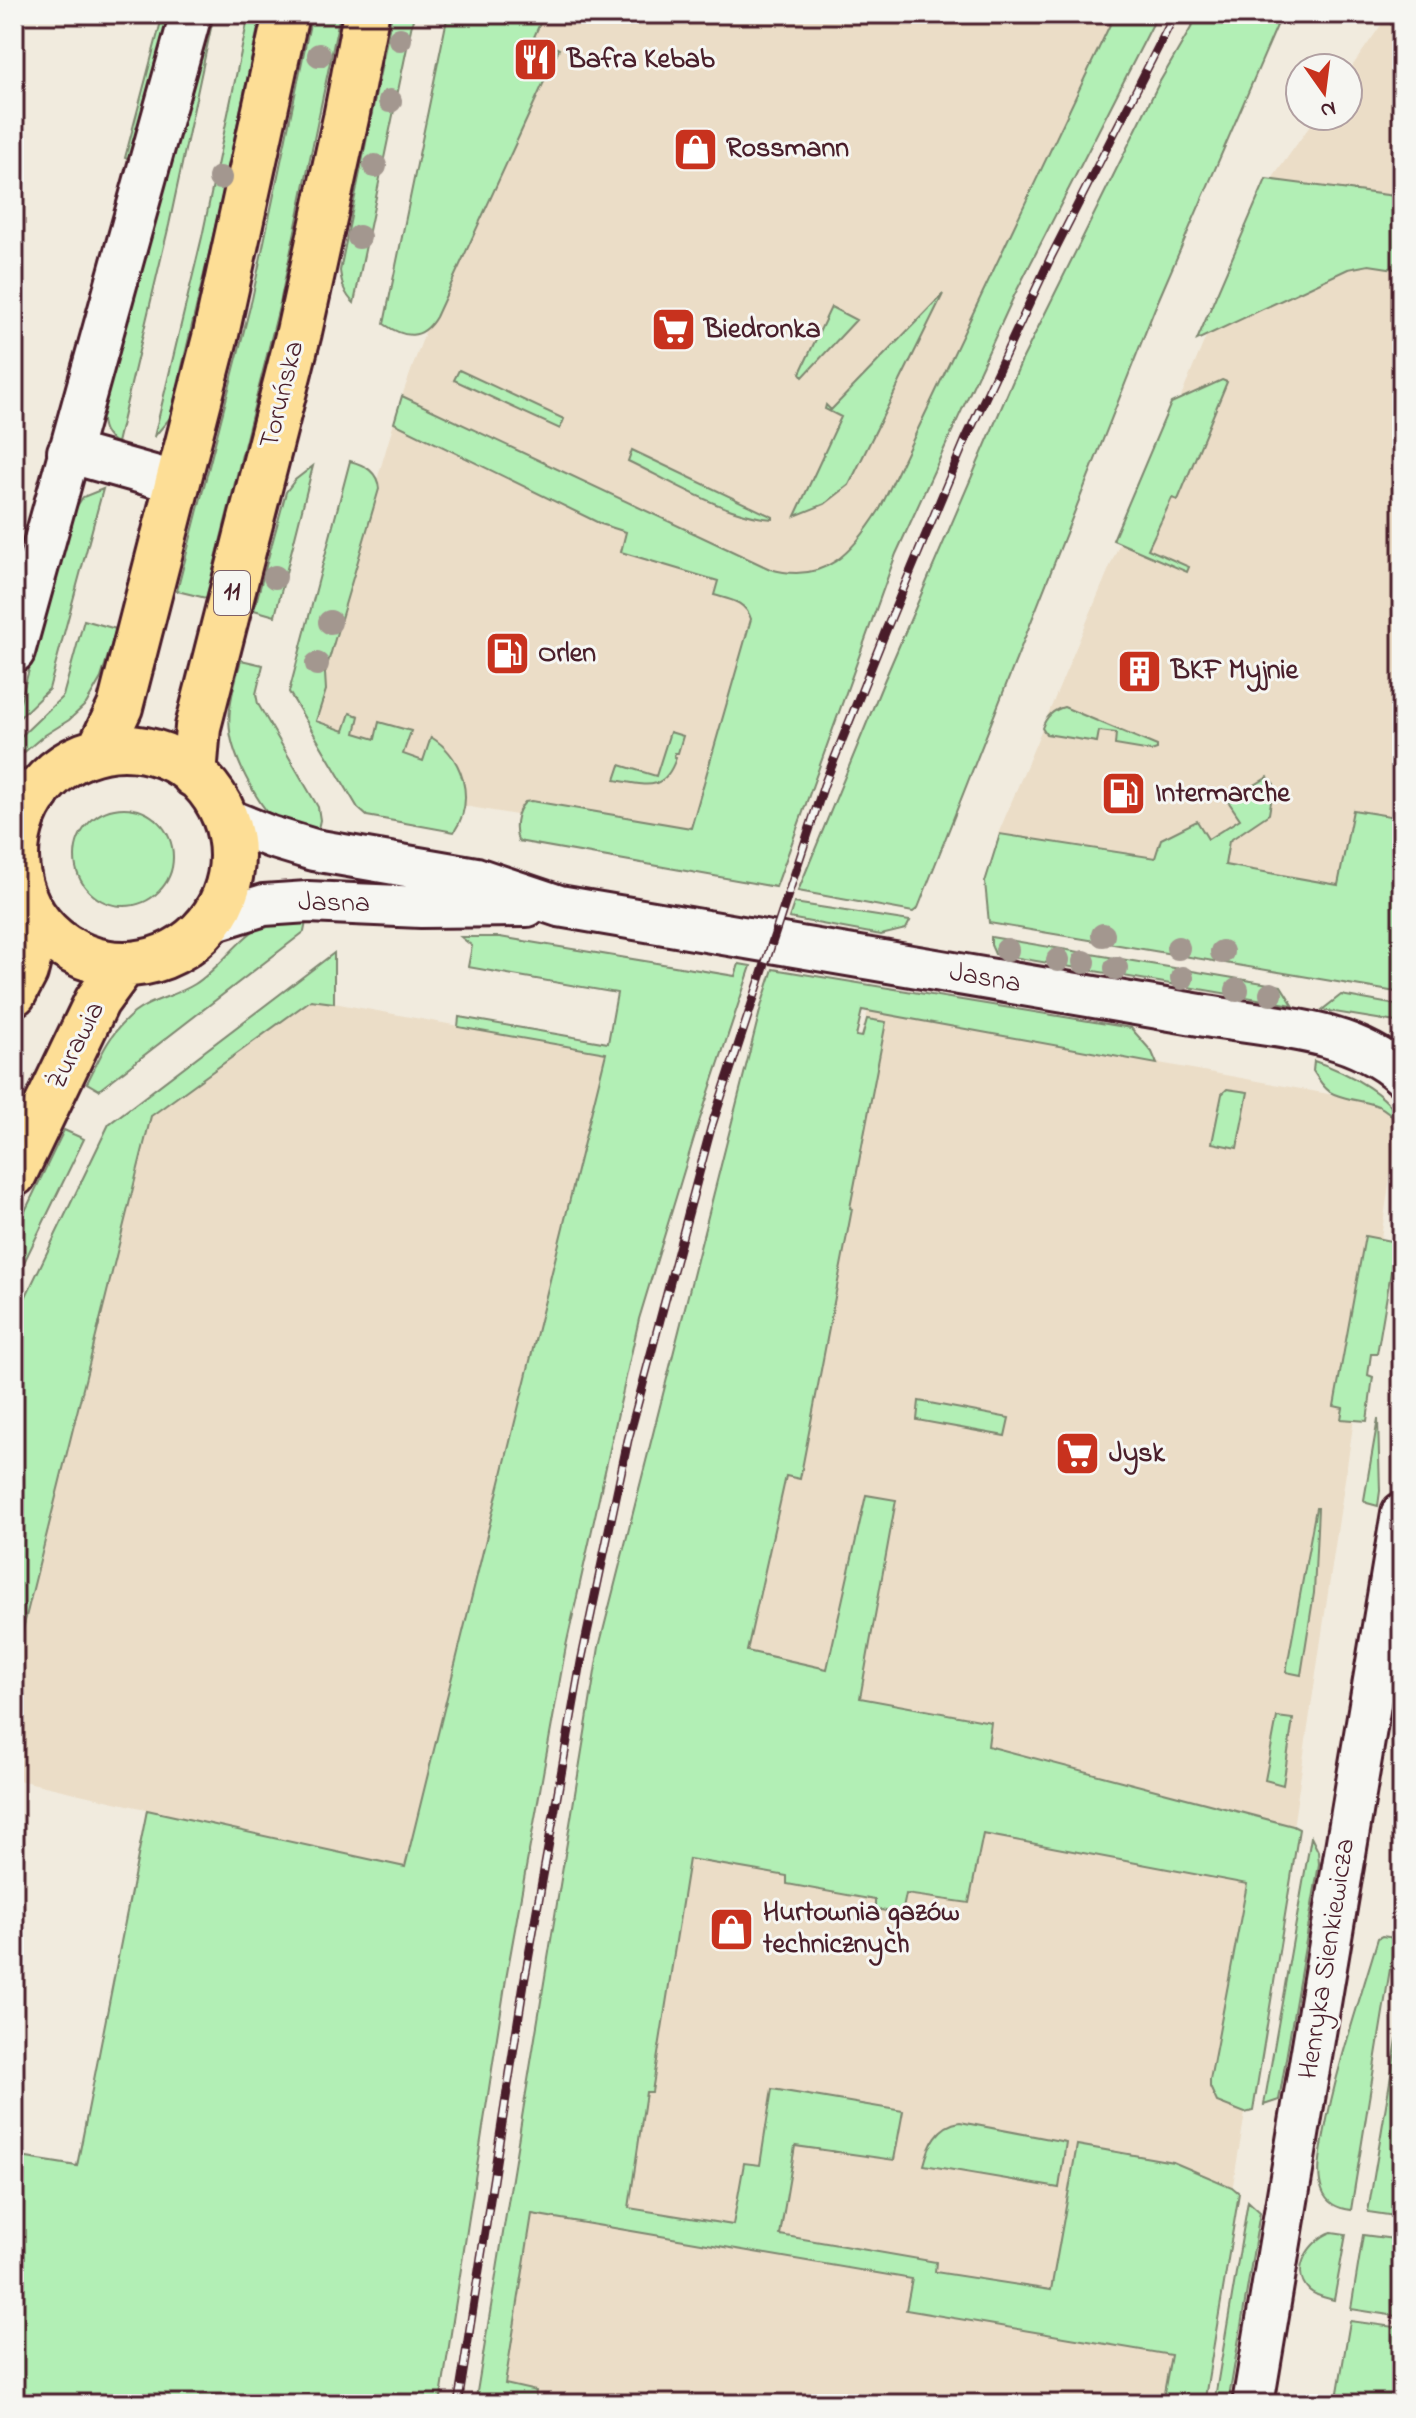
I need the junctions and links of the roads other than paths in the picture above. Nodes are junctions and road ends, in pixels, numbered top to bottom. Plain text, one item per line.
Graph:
1 (191, 14) edge
2 (286, 14) edge
3 (366, 14) edge
4 (68, 452) junction
5 (178, 483) junction
6 (14, 652) edge
7 (99, 751) junction
8 (194, 775) junction
9 (25, 793) edge
10 (224, 818) junction
11 (16, 876) edge
12 (559, 906) junction
13 (38, 922) junction
14 (209, 922) junction
15 (124, 964) junction
16 (14, 993) edge
17 (1402, 1075) edge
18 (14, 1174) edge
19 (1402, 1513) edge
20 (1253, 2404) edge

1 - 4 street
2 - 5 main road
3 - 8 main road, Toruńska / 11
4 - 5 street
4 - 6 street
5 - 7 main road
7 - 8 main road
7 - 9 main road
8 - 10 main road
9 - 11 main road
10 - 12 street, Jasna
10 - 14 main road
11 - 13 main road
12 - 14 street, Jasna
12 - 17 street, Jasna
13 - 15 main road
13 - 16 main road
14 - 15 main road
15 - 18 main road, Żurawia
19 - 20 street, Henryka Sienkiewicza

